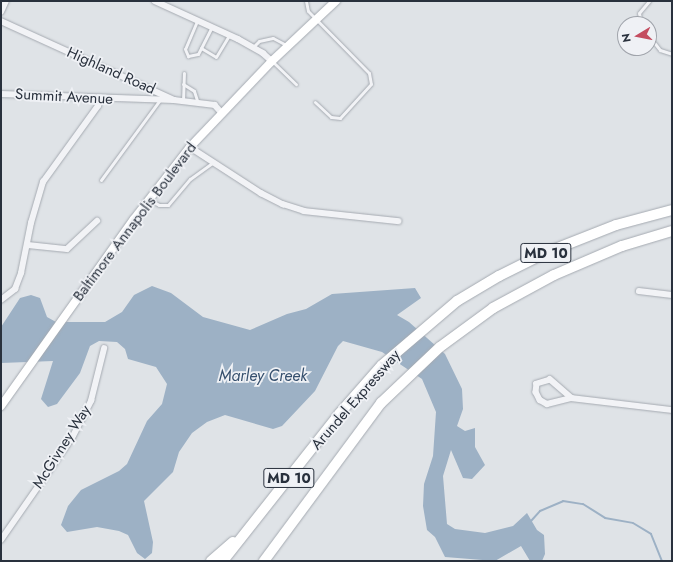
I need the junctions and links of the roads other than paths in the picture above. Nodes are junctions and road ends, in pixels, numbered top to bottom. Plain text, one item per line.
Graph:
1 (6, 1) edge
2 (155, 1) edge
3 (306, 1) edge
4 (336, 1) edge
5 (649, 1) edge
6 (1, 12) edge
7 (640, 16) edge
8 (317, 19) junction
9 (198, 20) junction
10 (1, 21) edge
11 (212, 27) junction
12 (229, 35) junction
13 (288, 46) junction
14 (657, 46) edge
15 (253, 47) junction
16 (201, 48) junction
17 (672, 54) edge
18 (272, 62) junction
19 (184, 73) dead end
20 (183, 84) junction
21 (296, 84) dead end
22 (1, 94) edge
23 (98, 99) junction
24 (174, 100) junction
25 (183, 101) junction
26 (159, 102) junction
27 (315, 102) dead end
28 (198, 103) junction
29 (221, 112) junction
30 (190, 147) junction
31 (213, 162) junction
32 (101, 180) dead end
33 (149, 199) junction
34 (672, 210) edge
35 (97, 221) dead end
36 (398, 221) dead end
37 (672, 231) edge
38 (28, 245) junction
39 (639, 291) dead end
40 (672, 295) edge
41 (1, 300) edge
42 (104, 349) dead end
43 (571, 398) junction
44 (1, 406) edge
45 (672, 410) edge
46 (257, 520) junction
47 (2, 538) edge
48 (211, 561) edge
49 (224, 561) edge
50 (264, 561) edge

1 - 6 street
2 - 9 street
3 - 8 lane
4 - 8 main road, Baltimore Annapolis Boulevard
5 - 7 lane
8 - 13 main road, Baltimore Annapolis Boulevard
8 - 27 lane
9 - 11 street
9 - 16 lane
10 - 24 street, Highland Road
11 - 12 street
11 - 16 lane
12 - 15 street
12 - 16 lane
13 - 15 lane
13 - 18 main road, Baltimore Annapolis Boulevard
14 - 17 lane
15 - 18 street
18 - 21 lane
18 - 29 main road, Baltimore Annapolis Boulevard
19 - 20 lane
20 - 25 lane
20 - 28 lane
22 - 23 street, Summit Avenue
23 - 26 street, Summit Avenue
23 - 38 street
24 - 25 street, Highland Road
24 - 26 street, Summit Avenue
25 - 28 street, Highland Road
26 - 32 lane
28 - 29 street, Highland Road
29 - 30 main road, Baltimore Annapolis Boulevard
30 - 31 street
30 - 33 main road, Baltimore Annapolis Boulevard
31 - 33 lane
31 - 36 street
33 - 44 main road, Baltimore Annapolis Boulevard
34 - 46 highway, Arundel Expressway / MD 10
35 - 38 street
37 - 50 highway, Arundel Expressway / MD 10
38 - 41 street
39 - 40 street
42 - 47 street, McGivney Way
43 - 43 street
43 - 45 street
46 - 48 highway
46 - 49 highway, Arundel Expressway / MD 10

